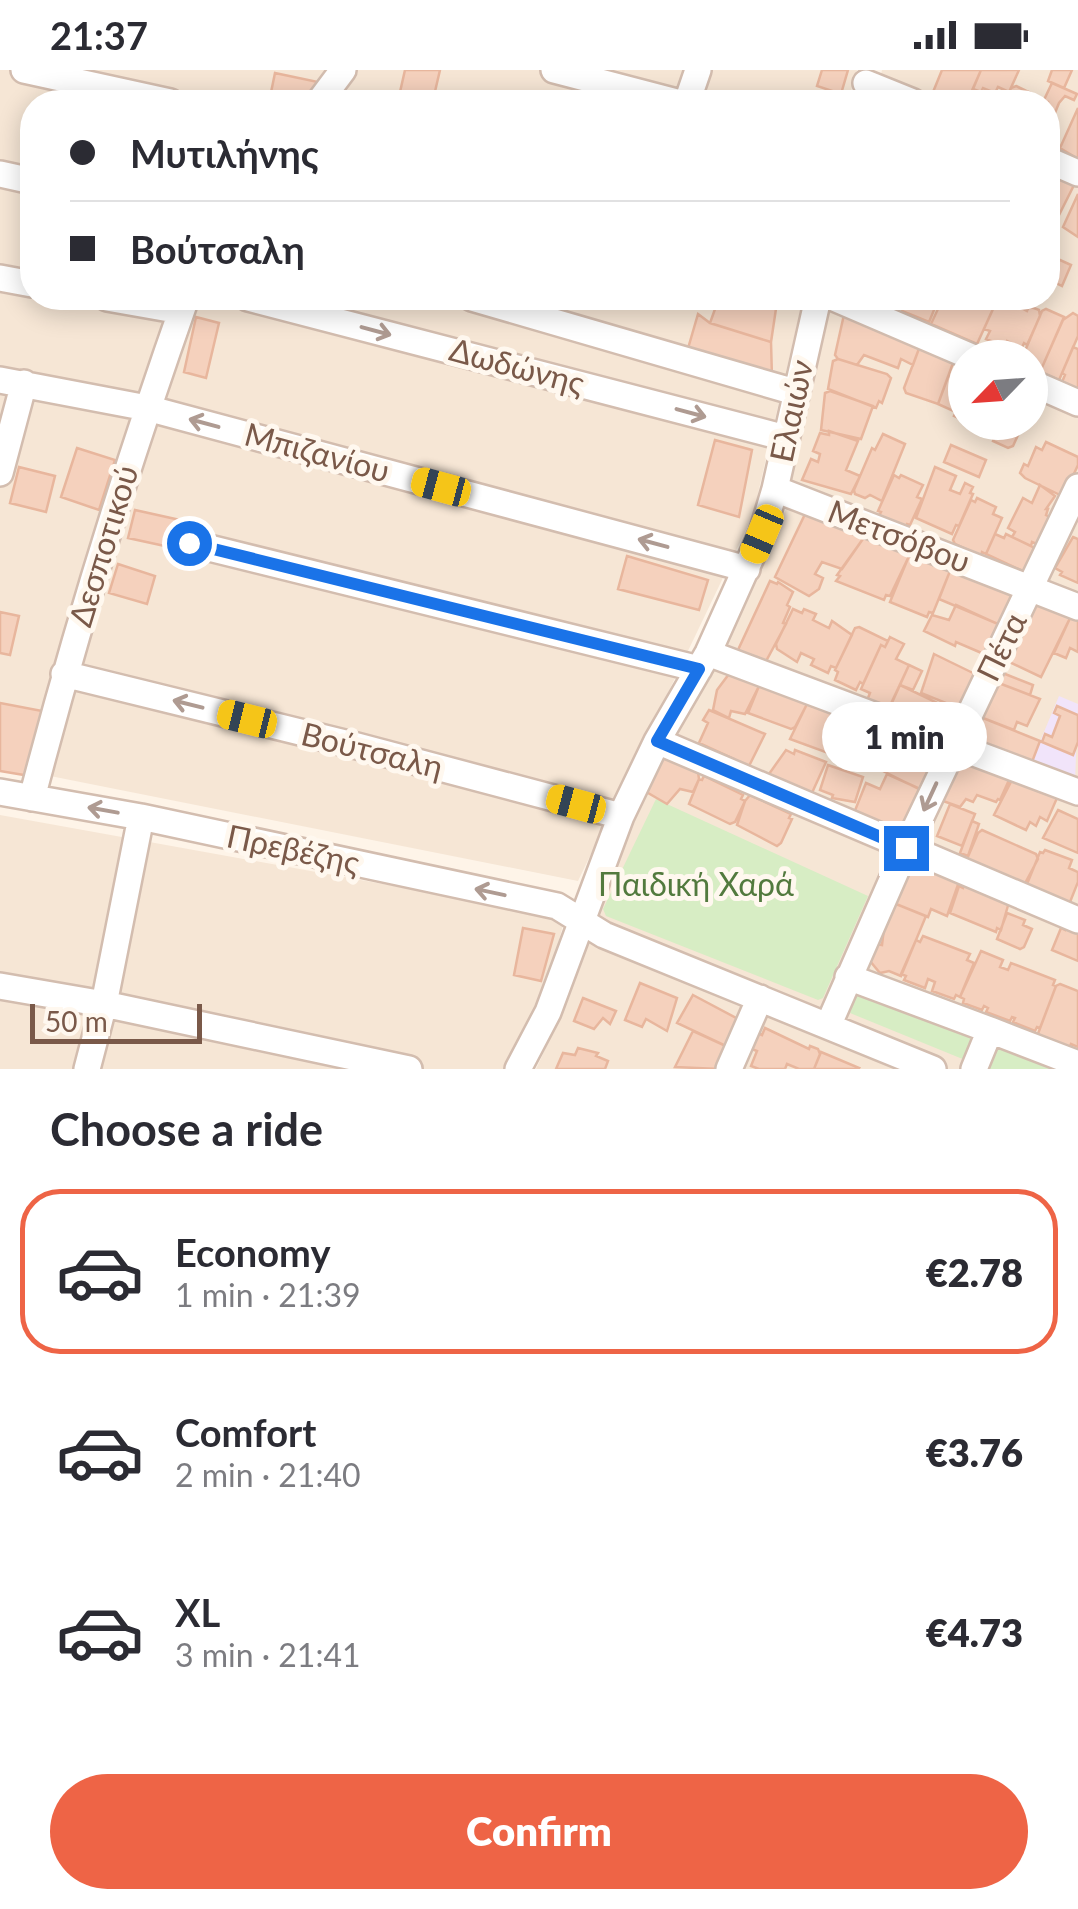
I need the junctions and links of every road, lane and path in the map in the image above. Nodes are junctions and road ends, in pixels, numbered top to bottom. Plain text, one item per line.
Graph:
1 (24, 70) edge
2 (554, 70) edge
3 (115, 90) edge
4 (630, 90) edge
5 (182, 310) edge
6 (294, 310) edge
7 (513, 310) edge
8 (815, 310) edge
9 (862, 310) edge
10 (948, 347) edge
11 (12, 382) edge
12 (1048, 390) edge
13 (795, 392) junction
14 (1078, 403) edge
15 (147, 408) junction
16 (786, 438) junction
17 (0, 474) edge
18 (776, 488) junction
19 (1078, 488) edge
20 (189, 543) dead end
21 (747, 569) junction
22 (1031, 588) junction
23 (1078, 607) edge
24 (703, 661) junction
25 (64, 674) junction
26 (659, 729) junction
27 (954, 747) junction
28 (0, 792) edge
29 (1078, 792) edge
30 (32, 798) junction
31 (621, 816) junction
32 (142, 817) junction
33 (906, 848) junction
34 (1078, 920) edge
35 (582, 922) junction
36 (848, 978) junction
37 (0, 986) edge
38 (760, 998) junction
39 (104, 1004) junction
40 (828, 1026) junction
41 (990, 1030) junction
42 (1078, 1064) edge
43 (87, 1069) edge
44 (409, 1069) edge
45 (518, 1069) edge
46 (729, 1069) edge
47 (933, 1069) edge
48 (974, 1069) edge

1 - 3 street
2 - 4 street
5 - 15 street, Δεσποτικού
6 -> 16 street, Δωδώνης
7 - 13 street
8 - 13 street, Ελαιών
9 - 10 street
11 - 15 street, Μπιζανίου
11 - 17 street
12 - 14 street
13 - 16 street, Ελαιών
21 -> 15 street, Μπιζανίου
15 - 25 street, Δεσποτικού
16 - 18 street, Ελαιών
18 - 21 street, Ελαιών
18 - 22 street, Μετσόβου
19 - 22 street, Πέτα
20 - 24 street
21 - 24 street, Ελαιών
22 - 23 street, Μετσόβου
22 - 27 street, Πέτα
24 - 26 street, Ελαιών
24 - 27 street
25 - 30 street, Δεσποτικού
31 -> 25 street, Βούτσαλη
26 - 31 street, Ελαιών
26 - 33 street
27 - 29 street
27 -> 33 street, Πέτα
28 - 30 street, Πρεβέζης
32 -> 30 street, Πρεβέζης
31 - 35 street, Ελαιών
35 -> 32 street, Πρεβέζης
32 - 39 street
33 - 34 street
33 - 36 street, Πέτα
35 - 38 street, Πρεβέζης
35 - 45 street, Ελαιών
36 - 40 street, Πέτα
36 - 41 street
37 - 39 street
38 - 40 street, Πρεβέζης
38 - 46 street
39 - 43 street
39 - 44 street
40 - 47 street, Πρεβέζης
41 - 42 street
41 - 48 street

